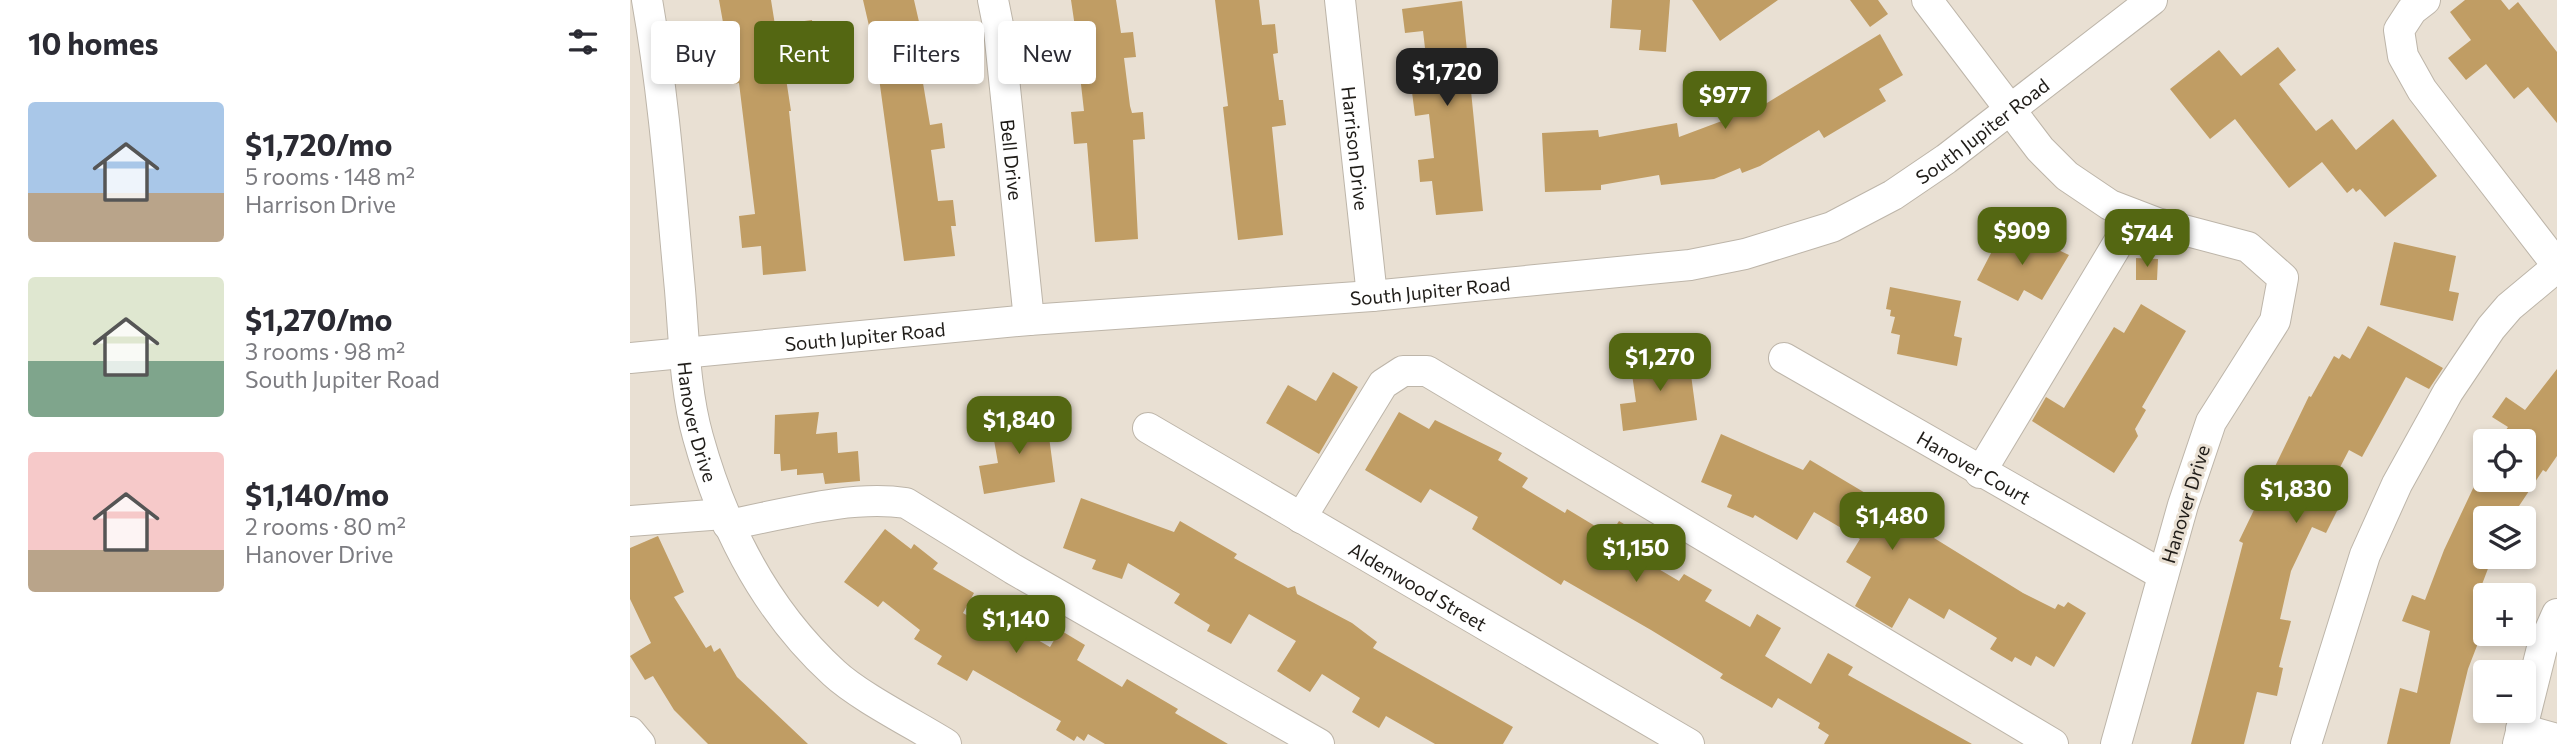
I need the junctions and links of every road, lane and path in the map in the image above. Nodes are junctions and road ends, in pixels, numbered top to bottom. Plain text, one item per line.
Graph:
1 (647, 0) edge
2 (993, 0) edge
3 (1340, 0) edge
4 (1927, 0) edge
5 (2152, 0) edge
6 (2425, 0) edge
7 (2010, 109) junction
8 (2135, 215) junction
9 (2557, 266) edge
10 (1372, 296) junction
11 (1029, 320) junction
12 (686, 352) junction
13 (630, 358) edge
14 (1784, 358) dead end
15 (1148, 428) dead end
16 (1980, 472) junction
17 (1301, 518) junction
18 (726, 519) junction
19 (630, 522) edge
20 (2163, 575) junction
21 (2557, 614) edge
22 (630, 732) edge
23 (2520, 736) edge
24 (2557, 739) edge
25 (640, 744) edge
26 (946, 744) edge
27 (1319, 744) edge
28 (1689, 744) edge
29 (2053, 744) edge
30 (2116, 744) edge
31 (2305, 744) edge

1 - 12 street, Hanover Drive
2 - 11 street, Bell Drive
3 - 10 street, Harrison Drive
4 - 7 street
5 - 7 street, South Jupiter Road
6 - 9 street
7 - 8 street
7 - 10 street, South Jupiter Road
8 - 16 street
8 - 20 street, Hanover Drive
9 - 31 street
10 - 11 street, South Jupiter Road
11 - 12 street, South Jupiter Road
12 - 13 street, South Jupiter Road
12 - 18 street, Hanover Drive
14 - 16 street, Hanover Court
15 - 17 street, Aldenwood Street
16 - 20 street, Hanover Court
17 - 28 street, Aldenwood Street
17 - 29 street
18 - 19 street
18 - 26 street, Hanover Drive
18 - 27 street
20 - 30 street, Hanover Drive
21 - 23 street
22 - 25 street
23 - 24 street

